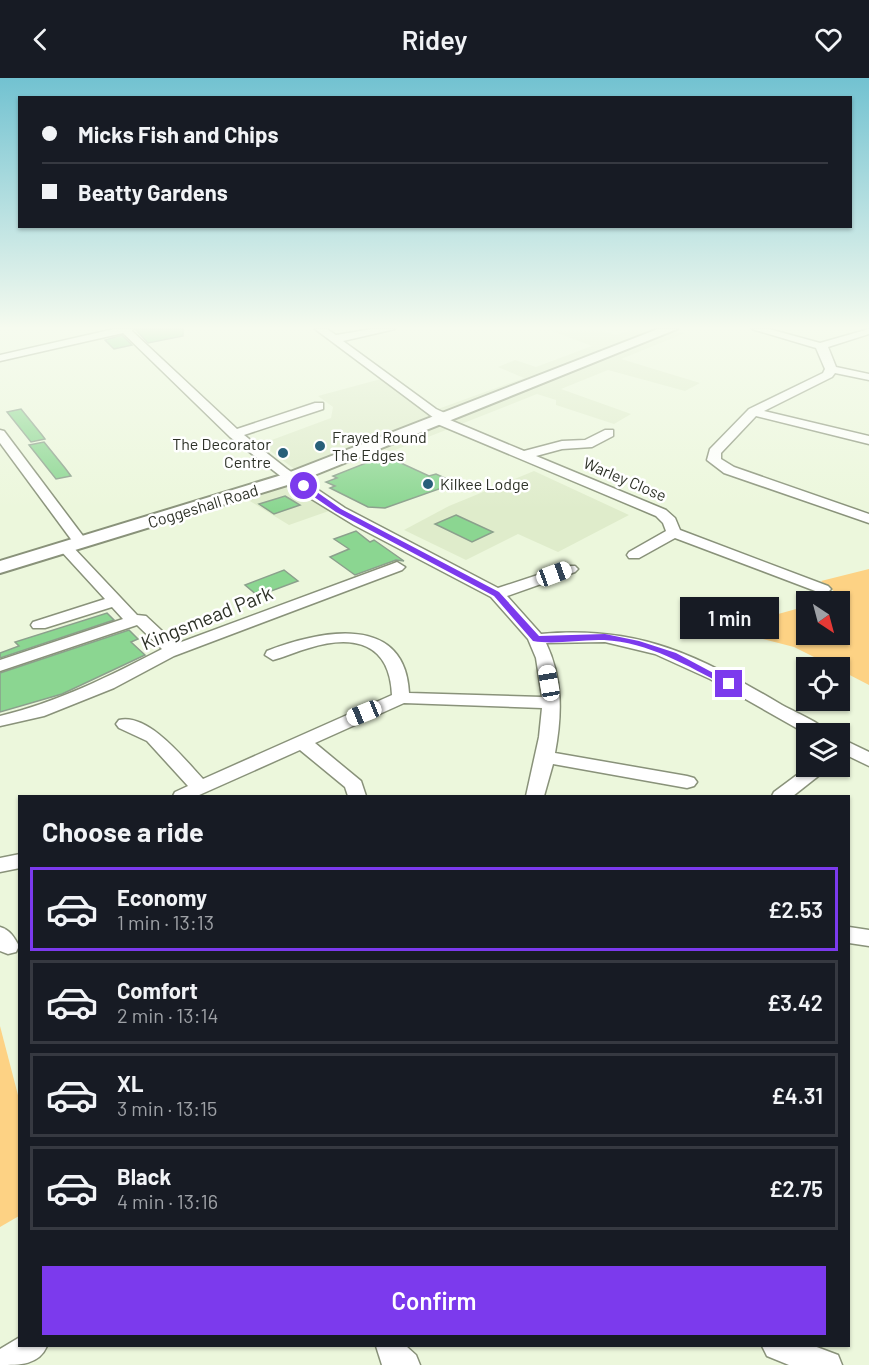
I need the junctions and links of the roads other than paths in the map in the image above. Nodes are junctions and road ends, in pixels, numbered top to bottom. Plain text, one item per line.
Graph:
1 (188, 389) edge
2 (401, 389) edge
3 (518, 389) edge
4 (800, 389) edge
5 (319, 406) dead end
6 (753, 412) junction
7 (442, 419) junction
8 (609, 433) dead end
9 (0, 434) edge
10 (234, 434) junction
11 (869, 440) edge
12 (524, 455) junction
13 (291, 477) junction
14 (869, 519) edge
15 (674, 533) junction
16 (74, 545) junction
17 (634, 555) dead end
18 (0, 567) edge
19 (397, 567) dead end
20 (570, 569) dead end
21 (823, 589) dead end
22 (496, 594) junction
23 (115, 601) junction
24 (140, 619) dead end
25 (39, 625) dead end
26 (536, 639) junction
27 (174, 651) junction
28 (273, 655) dead end
29 (0, 666) edge
30 (401, 698) junction
31 (552, 703) junction
32 (0, 721) edge
33 (800, 723) edge
34 (125, 724) dead end
35 (301, 741) junction
36 (850, 752) edge
37 (546, 758) junction
38 (869, 760) edge
39 (807, 777) edge
40 (687, 782) dead end
41 (200, 787) junction
42 (184, 795) edge
43 (357, 795) edge
44 (535, 795) edge
45 (782, 795) edge
46 (18, 861) edge
47 (0, 865) edge
48 (850, 935) edge
49 (869, 938) edge
50 (30, 1347) edge
51 (780, 1347) edge
52 (1, 1365) edge
53 (827, 1365) edge

1 - 10 street
2 - 7 street, Warley Close
3 - 7 main road, Coggeshall Road
4 - 6 street
5 - 10 street
6 - 11 street
6 - 14 street
7 - 12 street, Warley Close
7 - 13 main road, Coggeshall Road
8 - 12 street
9 - 16 street, Kingsmead Park
10 - 13 street
12 - 15 street, Warley Close
13 - 16 main road, Coggeshall Road
13 - 22 street
15 - 17 street
15 - 21 street
16 - 18 main road, Coggeshall Road
16 - 23 street, Kingsmead Park
19 - 27 street, Kingsmead Park
20 - 22 street
22 - 26 street
23 - 25 street
23 - 29 street, Kingsmead Park
24 - 27 street
26 - 31 street
26 - 33 street
27 - 32 street, Kingsmead Park
28 - 30 street
30 - 31 street
30 - 35 street
31 - 37 street
34 - 41 street
35 - 41 street
35 - 43 street
36 - 38 street
37 - 40 street
37 - 44 street
39 - 45 street
41 - 42 street
46 - 47 street
48 - 49 street
50 - 52 street
51 - 53 street

